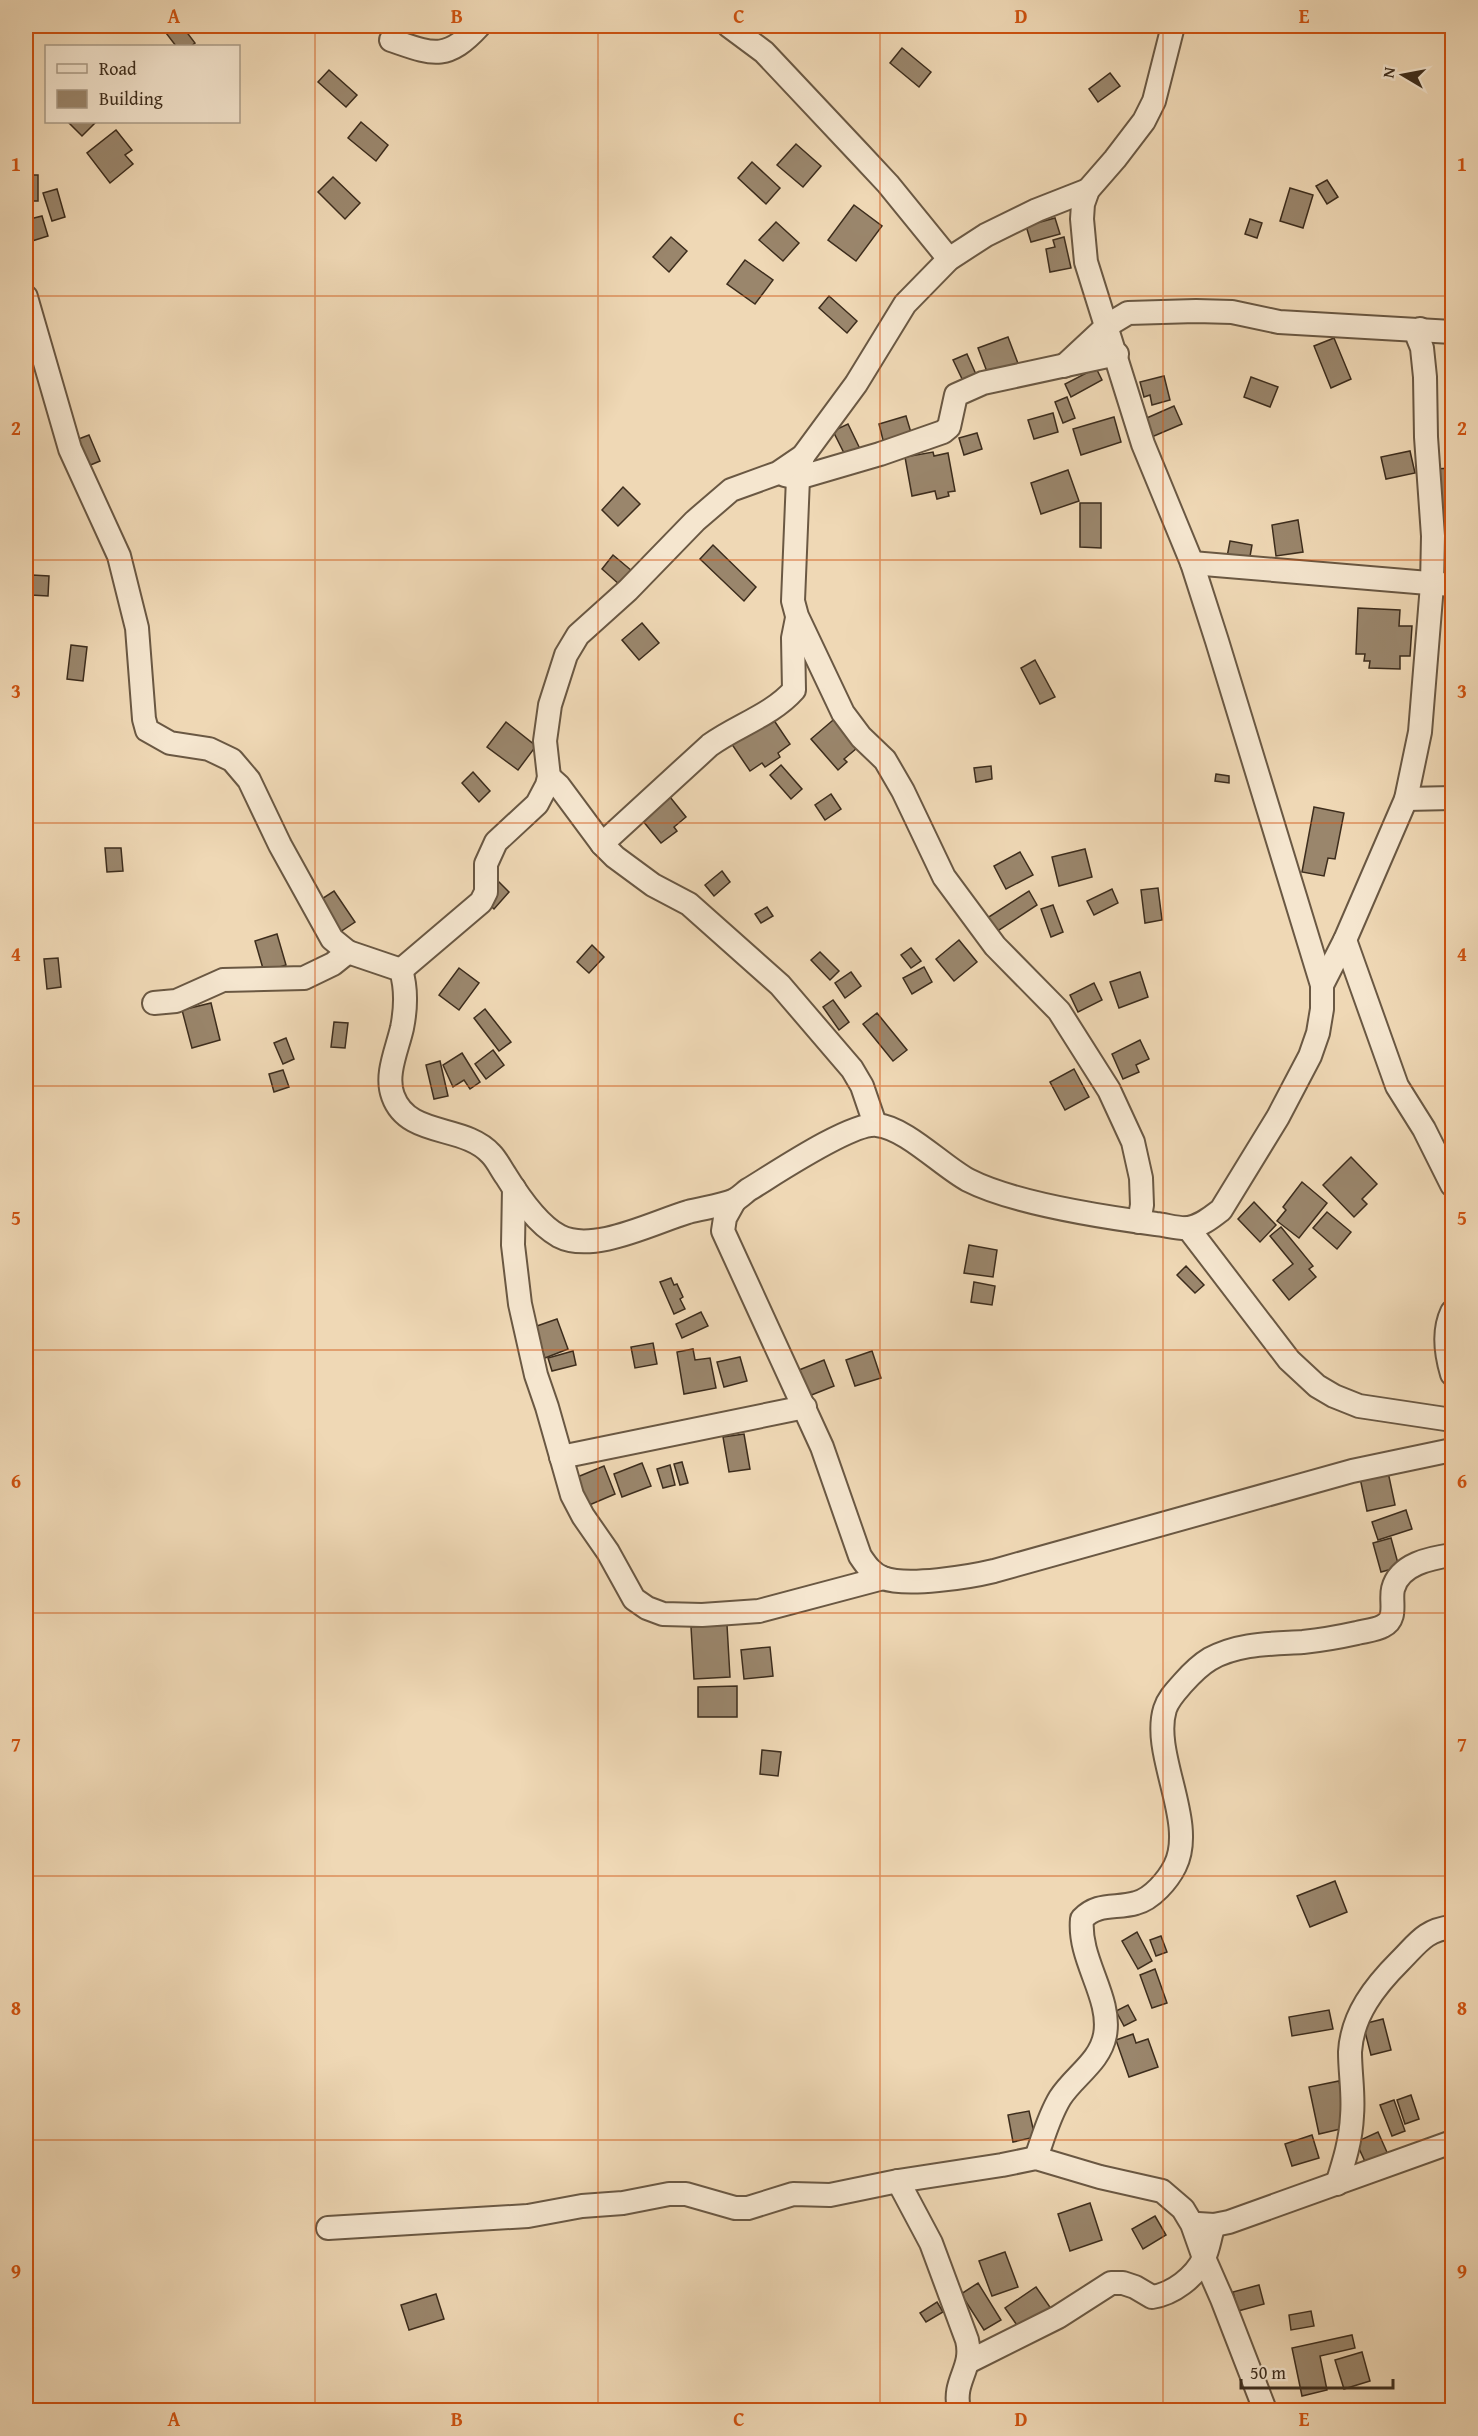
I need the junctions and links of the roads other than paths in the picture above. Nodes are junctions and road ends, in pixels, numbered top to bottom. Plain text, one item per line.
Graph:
1 (479, 26) edge
2 (729, 26) edge
3 (1173, 26) edge
4 (753, 34) edge
5 (391, 40) dead end
6 (1088, 190) junction
7 (949, 259) junction
8 (26, 297) edge
9 (1108, 325) junction
10 (1420, 329) junction
11 (1452, 332) edge
12 (1117, 354) junction
13 (1064, 366) junction
14 (793, 469) junction
15 (1192, 563) junction
16 (1442, 585) edge
17 (797, 616) junction
18 (546, 786) junction
19 (1452, 798) edge
20 (1406, 799) junction
21 (602, 844) junction
22 (1345, 940) junction
23 (348, 952) junction
24 (401, 970) junction
25 (1322, 985) junction
26 (154, 1004) dead end
27 (875, 1124) junction
28 (1452, 1185) edge
29 (514, 1188) junction
30 (735, 1200) junction
31 (687, 1212) junction
32 (1139, 1222) junction
33 (1188, 1228) junction
34 (723, 1231) junction
35 (1452, 1312) edge
36 (1452, 1374) edge
37 (805, 1407) junction
38 (1452, 1420) edge
39 (1452, 1450) edge
40 (561, 1457) junction
41 (1452, 1555) edge
42 (883, 1578) junction
43 (1452, 1927) edge
44 (1452, 2142) edge
45 (1036, 2158) junction
46 (898, 2181) junction
47 (1337, 2184) junction
48 (1203, 2225) junction
49 (328, 2228) dead end
50 (1204, 2258) junction
51 (968, 2362) junction
52 (959, 2410) edge
53 (1266, 2410) edge

1 - 5 street
2 - 4 street
3 - 6 street
4 - 7 street
6 - 7 street
6 - 9 street
7 - 14 street
8 - 23 street
9 - 10 street
9 - 12 street
9 - 13 street
10 - 11 street
10 - 16 street
12 - 13 street
12 - 15 street
13 - 14 street
14 - 17 street
14 - 18 street
15 - 16 street
15 - 25 street
16 - 20 street
17 - 21 street
17 - 32 street
18 - 21 street
18 - 24 street
19 - 20 street
20 - 22 street
21 - 27 street
22 - 25 street
22 - 28 street
23 - 24 street
23 - 26 street
24 - 29 street
25 - 33 street
27 - 30 street
27 - 32 street
29 - 31 street
29 - 40 street
30 - 31 street
30 - 34 street
31 - 34 street
32 - 33 street
33 - 38 street
34 - 37 street
35 - 36 street
37 - 40 street
37 - 42 street
39 - 42 street
40 - 42 street
41 - 45 street
43 - 47 street
44 - 47 street
45 - 46 street
45 - 48 street
46 - 49 street
46 - 51 street
47 - 48 street
48 - 50 street
50 - 51 street
50 - 53 street
51 - 52 street

